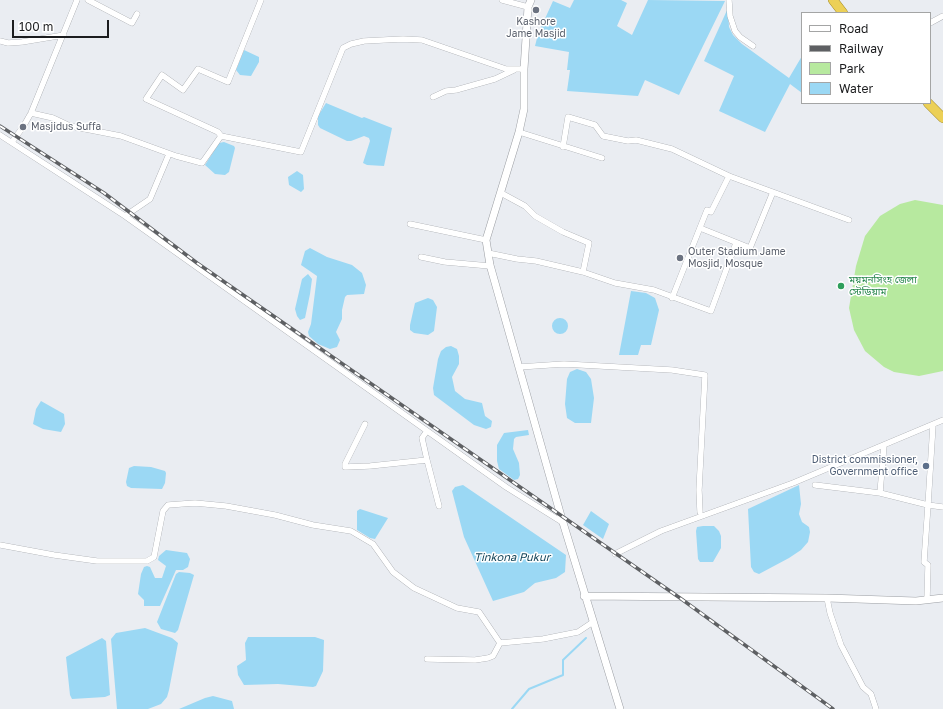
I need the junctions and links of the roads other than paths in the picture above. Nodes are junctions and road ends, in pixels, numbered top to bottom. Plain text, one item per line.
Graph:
1 (77, 0) edge
2 (88, 0) edge
3 (261, 0) edge
4 (502, 0) edge
5 (729, 0) edge
6 (833, 0) edge
7 (530, 4) edge
8 (842, 12) edge
9 (137, 14) dead end
10 (943, 16) edge
11 (931, 22) edge
12 (64, 35) junction
13 (0, 41) edge
14 (753, 46) dead end
15 (516, 70) junction
16 (524, 70) junction
17 (433, 97) dead end
18 (929, 104) edge
19 (32, 113) junction
20 (943, 118) edge
21 (519, 132) junction
22 (0, 135) edge
23 (220, 136) junction
24 (12, 142) junction
25 (563, 147) junction
26 (169, 154) junction
27 (602, 158) dead end
28 (729, 176) junction
29 (773, 192) junction
30 (501, 193) junction
31 (125, 216) junction
32 (849, 220) dead end
33 (410, 224) dead end
34 (700, 228) junction
35 (486, 240) junction
36 (736, 243) junction
37 (488, 253) junction
38 (421, 257) dead end
39 (490, 266) junction
40 (583, 272) junction
41 (672, 298) junction
42 (519, 367) junction
43 (943, 420) edge
44 (365, 424) dead end
45 (933, 424) junction
46 (427, 431) junction
47 (884, 445) junction
48 (427, 460) junction
49 (815, 485) dead end
50 (880, 493) junction
51 (928, 505) junction
52 (439, 506) dead end
53 (943, 507) edge
54 (700, 512) dead end
55 (562, 522) junction
56 (0, 546) edge
57 (615, 554) dead end
58 (584, 596) junction
59 (827, 598) junction
60 (943, 598) edge
61 (927, 600) junction
62 (593, 622) junction
63 (500, 643) junction
64 (427, 659) dead end
65 (620, 709) edge
66 (876, 709) edge

1 - 12 street
2 - 9 street
3 - 23 street
4 - 7 street
5 - 14 street
6 - 8 highway
7 - 16 street
10 - 11 street
12 - 13 street
12 - 19 street
15 - 16 street
15 - 17 street
15 - 23 street
16 - 21 street
18 - 20 highway
19 - 24 street
19 - 26 street
21 - 25 street
21 - 30 street
22 - 24 street
23 - 26 street
24 - 31 street
25 - 27 street
25 - 28 street
26 - 31 street
28 - 29 street
28 - 34 street
29 - 32 street
29 - 36 street
30 - 35 street
30 - 40 street
31 - 46 street
33 - 35 street
34 - 36 street
34 - 41 street
35 - 37 street
36 - 41 street
37 - 39 street
37 - 40 street
38 - 39 street
39 - 42 street
40 - 41 street
42 - 54 street
42 - 55 street
43 - 45 street
44 - 48 street
45 - 47 street
45 - 51 street
46 - 48 street
46 - 55 street
47 - 50 street
47 - 57 street
48 - 52 street
49 - 50 street
50 - 51 street
51 - 53 street
51 - 61 street
55 - 58 street
56 - 63 street
58 - 59 street
58 - 62 street
59 - 61 street
59 - 66 street
60 - 61 street
62 - 63 street
62 - 65 street
63 - 64 street

